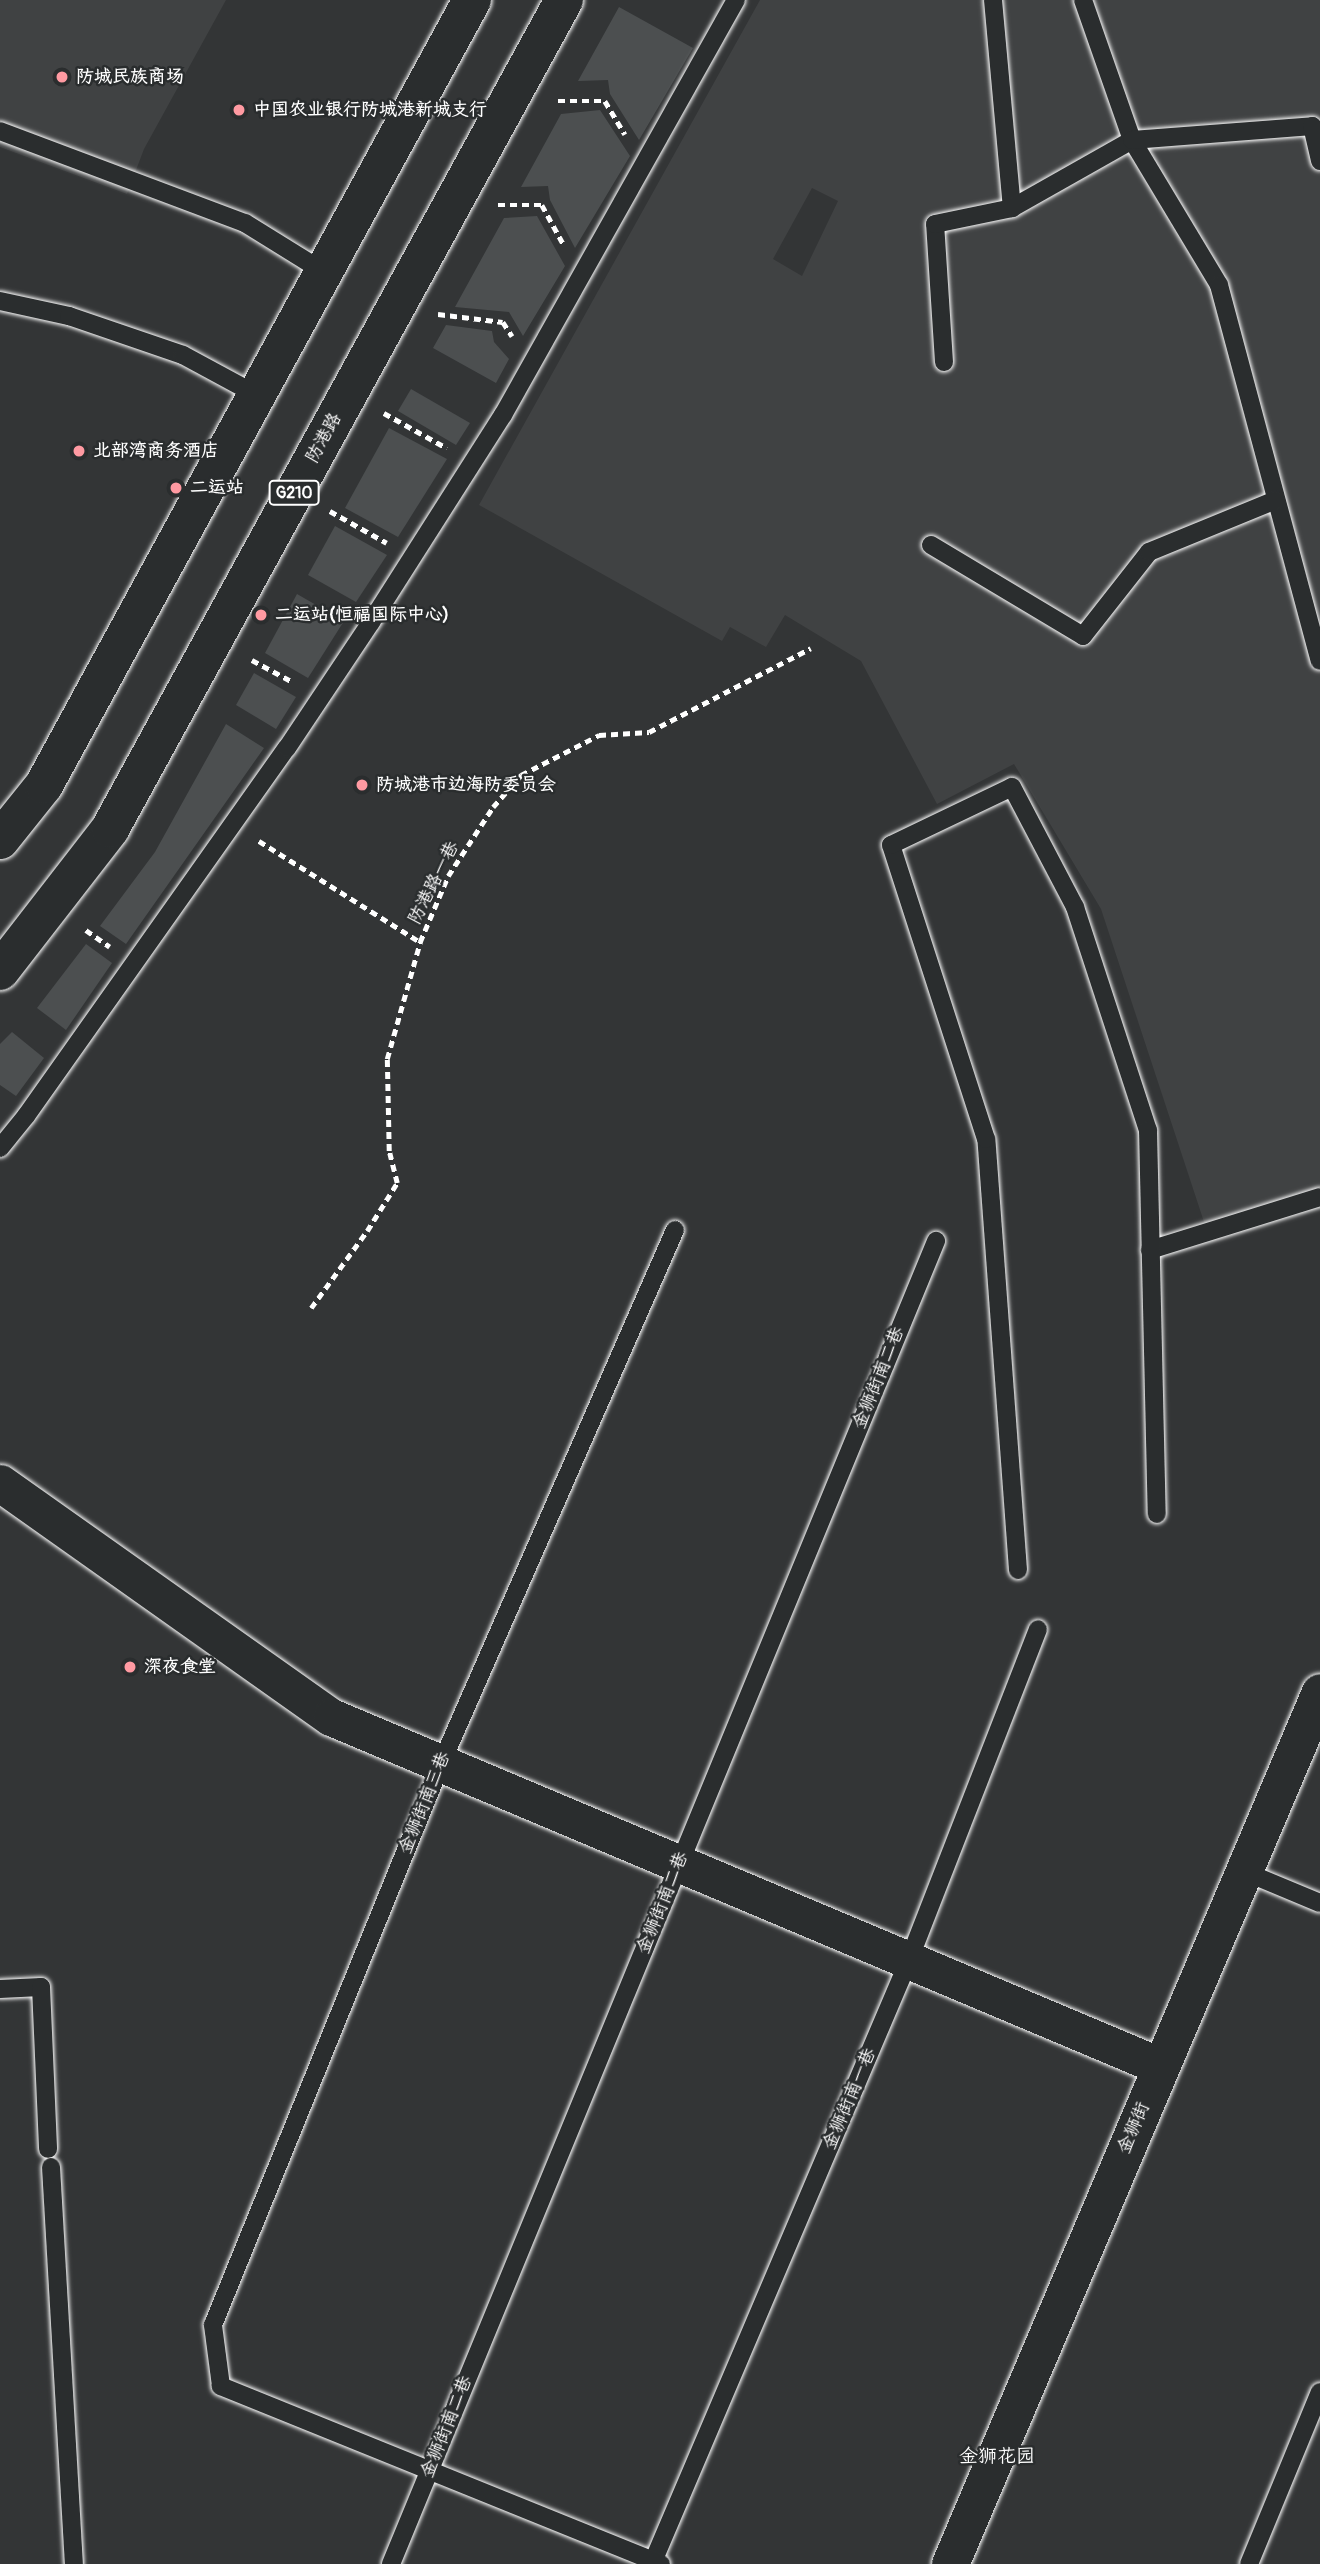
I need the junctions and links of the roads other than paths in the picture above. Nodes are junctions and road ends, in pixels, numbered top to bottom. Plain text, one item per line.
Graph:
1 (472, 0) edge
2 (564, 0) edge
3 (736, 0) edge
4 (993, 0) edge
5 (1083, 0) edge
6 (0, 131) edge
7 (1132, 140) junction
8 (1320, 161) edge
9 (1012, 208) junction
10 (324, 272) junction
11 (0, 301) edge
12 (944, 362) dead end
13 (257, 395) junction
14 (1276, 500) junction
15 (930, 545) dead end
16 (1320, 661) edge
17 (0, 840) edge
18 (0, 971) edge
19 (0, 1148) edge
20 (1320, 1197) edge
21 (675, 1230) dead end
22 (936, 1241) dead end
23 (1150, 1250) junction
24 (0, 1483) edge
25 (1157, 1514) dead end
26 (1018, 1570) dead end
27 (1038, 1629) dead end
28 (1320, 1692) edge
29 (441, 1764) junction
30 (679, 1864) junction
31 (1243, 1871) junction
32 (1320, 1903) edge
33 (909, 1960) junction
34 (0, 1989) edge
35 (1160, 2066) junction
36 (48, 2149) dead end
37 (51, 2167) dead end
38 (1320, 2392) edge
39 (429, 2470) junction
40 (656, 2563) edge
41 (74, 2564) edge
42 (391, 2564) edge
43 (950, 2564) edge
44 (1250, 2564) edge

1 - 10 highway
2 - 18 highway, 防港路 / G210
3 - 19 lane
4 - 9 lane
5 - 7 lane
6 - 10 lane
7 - 8 lane
7 - 9 lane
7 - 14 lane
9 - 12 lane
10 - 13 highway
11 - 13 lane
13 - 17 highway
14 - 15 lane
14 - 16 lane
20 - 23 lane
21 - 29 lane, 金狮街南三巷
22 - 30 lane, 金狮街南二巷
23 - 25 lane
23 - 26 lane
24 - 29 street
27 - 33 lane, 金狮街南一巷
28 - 31 street, 金狮街
29 - 30 street
29 - 39 lane, 金狮街南三巷
30 - 33 street
30 - 39 lane, 金狮街南二巷
31 - 32 lane
31 - 35 street, 金狮街
33 - 35 street
33 - 40 lane, 金狮街南一巷
34 - 36 lane
35 - 43 street, 金狮街
37 - 41 lane
38 - 44 lane
39 - 40 lane
39 - 42 lane, 金狮街南二巷

